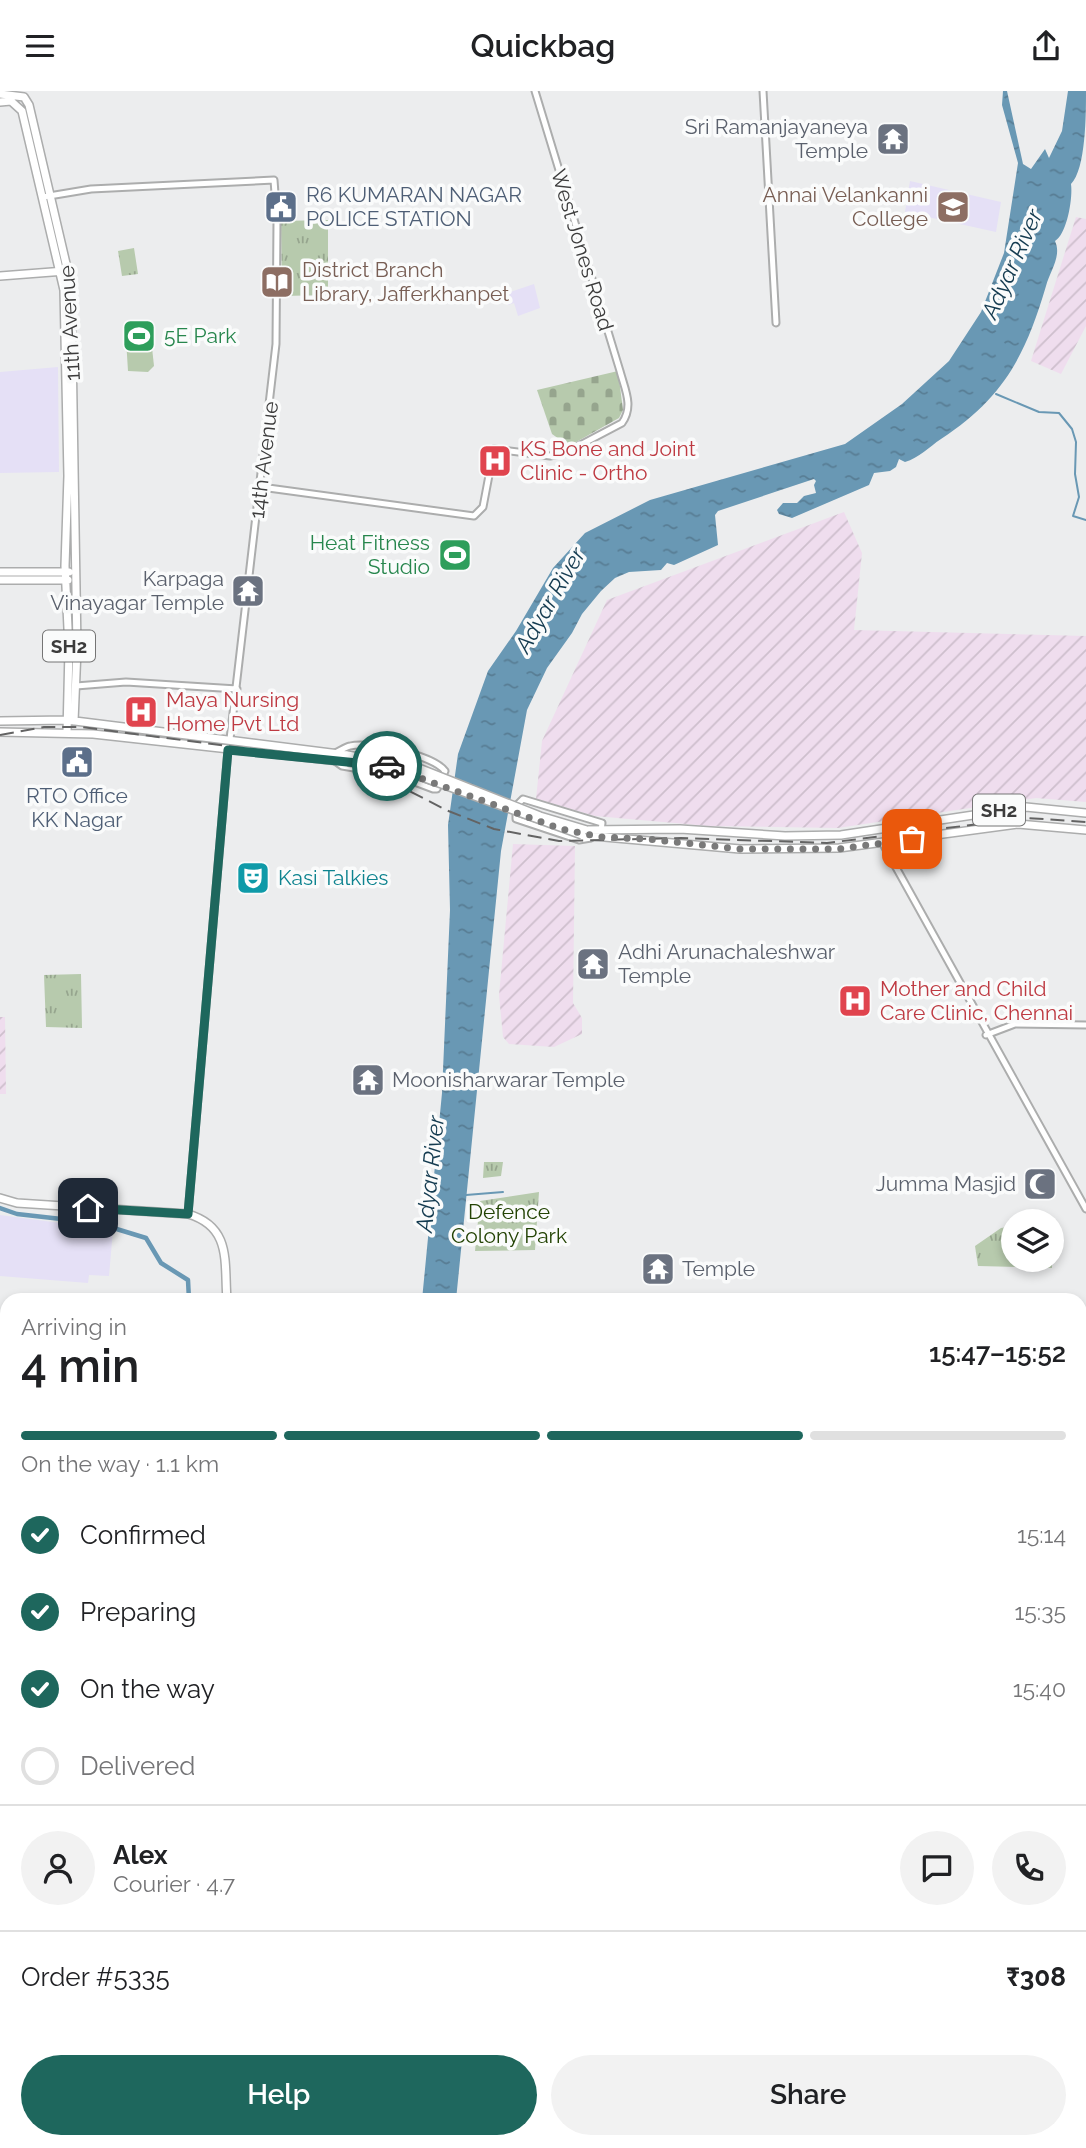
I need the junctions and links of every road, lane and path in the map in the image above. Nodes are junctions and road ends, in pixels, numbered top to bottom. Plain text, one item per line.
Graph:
1 (535, 91) edge
2 (763, 91) edge
3 (0, 94) edge
4 (0, 102) edge
5 (52, 195) junction
6 (43, 197) junction
7 (66, 271) junction
8 (0, 276) edge
9 (776, 323) dead end
10 (261, 487) junction
11 (0, 572) edge
12 (63, 572) junction
13 (76, 575) junction
14 (0, 580) edge
15 (73, 649) junction
16 (76, 686) junction
17 (237, 689) junction
18 (70, 720) junction
19 (0, 721) edge
20 (0, 732) edge
21 (66, 733) junction
22 (230, 740) junction
23 (228, 750) junction
24 (335, 757) junction
25 (1086, 813) edge
26 (1086, 830) edge
27 (600, 834) junction
28 (883, 844) junction
29 (1086, 1025) edge
30 (986, 1035) junction
31 (0, 1198) edge
32 (1086, 1209) edge
33 (188, 1214) junction
34 (226, 1293) edge

1 - 10 street, West Jones Road
2 - 9 street
3 - 5 main road, 11th Avenue
4 - 6 main road, 11th Avenue
5 - 6 street
5 - 7 main road, 11th Avenue
5 - 10 street, 14th Avenue
6 - 7 main road, 11th Avenue
7 - 8 main road
7 - 12 main road, 11th Avenue
7 - 13 main road, 11th Avenue
10 - 17 street, 14th Avenue
11 - 12 main road
12 - 13 main road
12 - 14 main road
12 - 15 main road, SH2
13 - 15 main road, 11th Avenue
15 - 16 main road
15 - 18 main road, SH2
16 - 17 street
16 - 18 main road
17 - 22 street, 14th Avenue
18 - 19 main road
18 - 21 main road
18 - 22 main road, SH2
20 - 21 main road
21 - 23 main road, SH2
22 - 24 main road, SH2
23 - 24 main road, SH2
23 - 33 street
24 - 24 street
24 - 27 main road, SH2, bridge
25 - 27 main road, SH2
26 - 28 main road, SH2
27 - 27 street
27 - 28 main road, SH2
28 - 30 street
29 - 30 street
30 - 32 street
31 - 33 main road
33 - 34 main road

